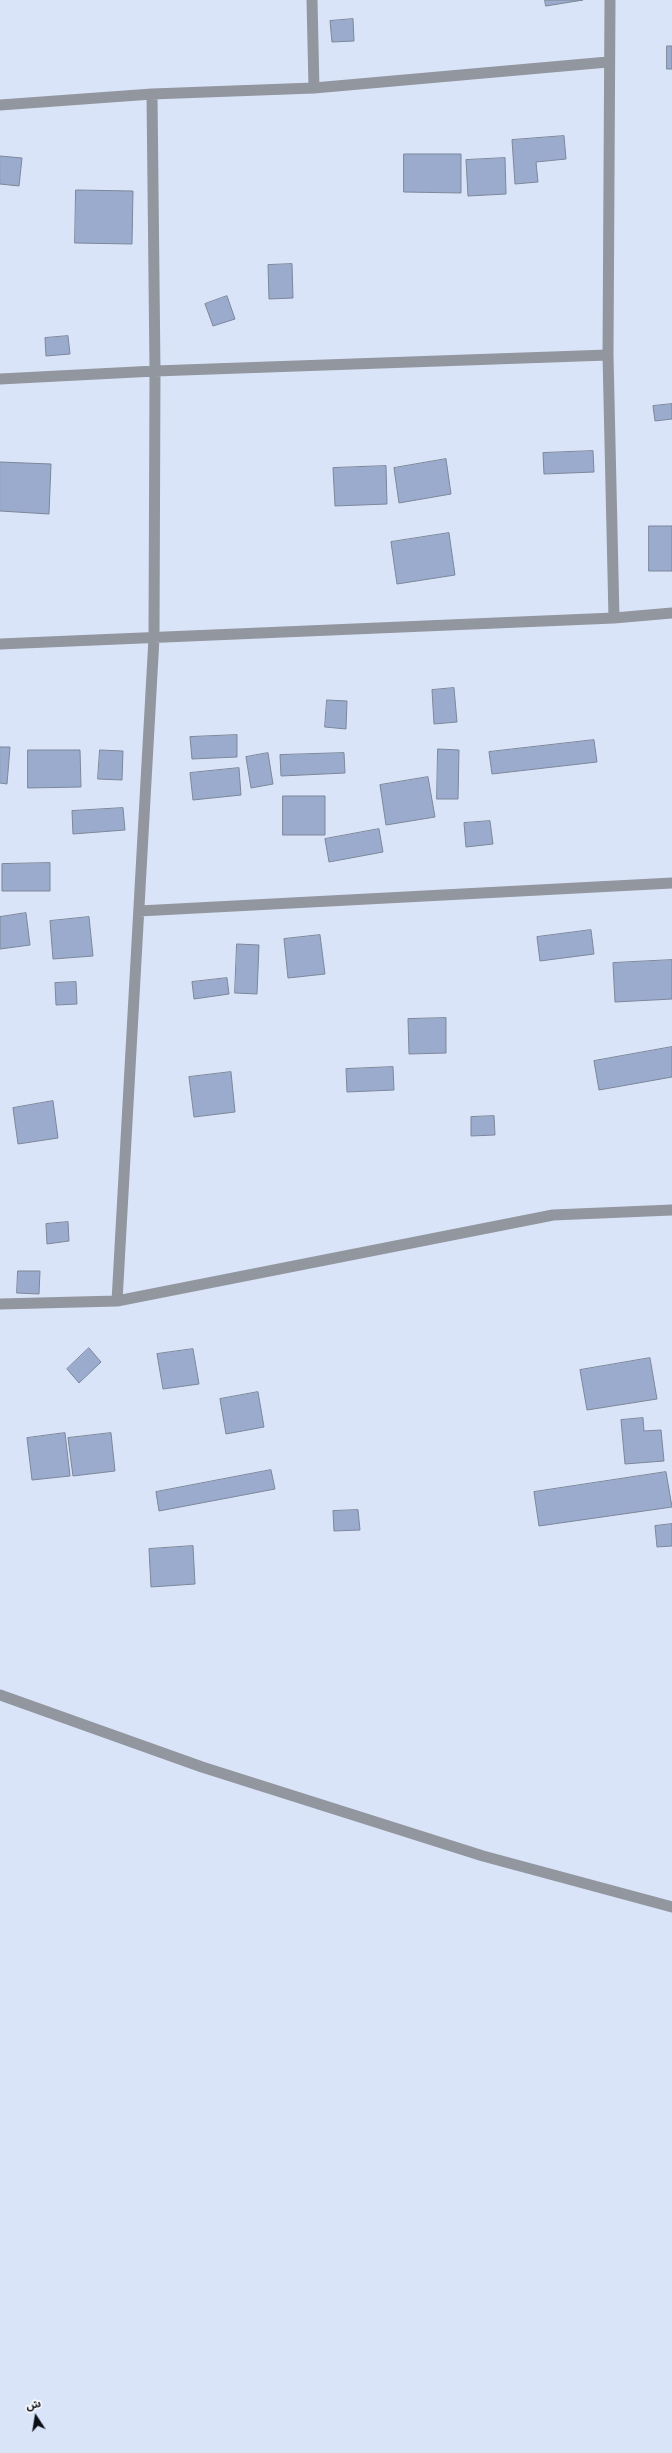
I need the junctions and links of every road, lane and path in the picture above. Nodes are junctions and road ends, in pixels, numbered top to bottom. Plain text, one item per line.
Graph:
1 (312, 0) edge
2 (610, 0) edge
3 (608, 62) junction
4 (314, 88) junction
5 (152, 94) junction
6 (0, 105) edge
7 (608, 355) junction
8 (155, 370) junction
9 (0, 379) edge
10 (672, 614) edge
11 (614, 618) junction
12 (154, 638) junction
13 (0, 644) edge
14 (672, 883) edge
15 (139, 911) junction
16 (672, 1210) edge
17 (117, 1301) junction
18 (0, 1304) edge
19 (0, 1695) edge
20 (672, 1907) edge

1 - 4 street
2 - 3 street
3 - 4 street
3 - 7 street
4 - 5 street
5 - 6 street
5 - 8 street
7 - 8 street
7 - 11 street
8 - 9 street
8 - 12 street
10 - 11 street
11 - 12 street
12 - 13 street
12 - 15 street
14 - 15 street
15 - 17 street
16 - 17 street
17 - 18 street
19 - 20 street

